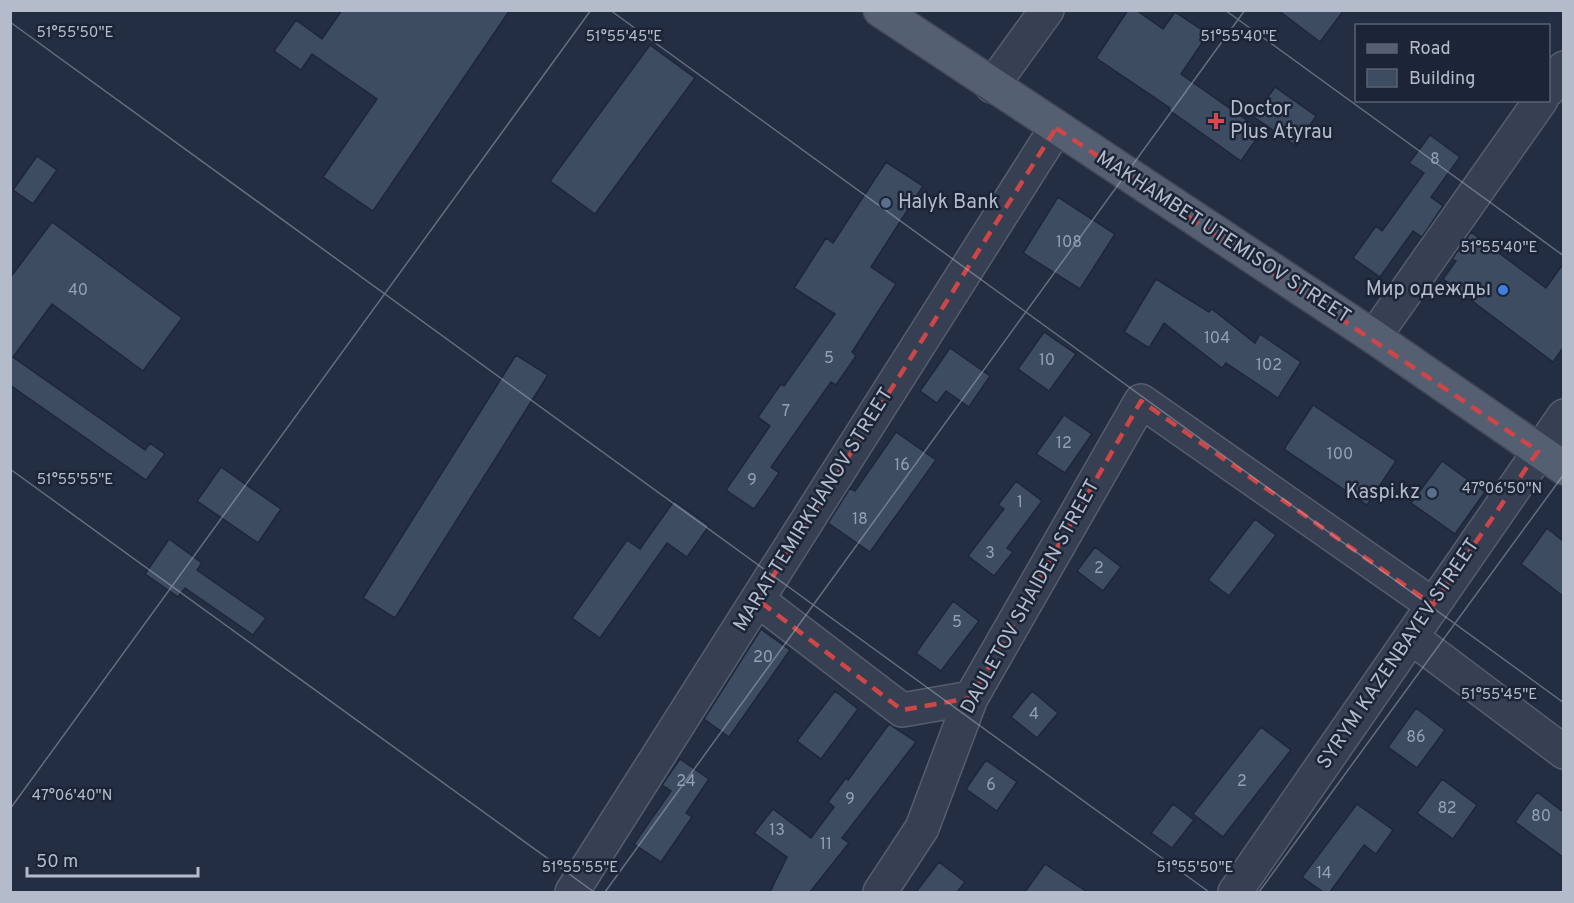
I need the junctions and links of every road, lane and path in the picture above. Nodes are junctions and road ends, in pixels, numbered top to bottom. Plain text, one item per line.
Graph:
1 (880, 10) edge
2 (1047, 10) edge
3 (1563, 68) edge
4 (992, 86) junction
5 (1550, 87) edge
6 (1540, 102) edge
7 (1056, 128) junction
8 (1374, 337) junction
9 (1563, 416) edge
10 (1551, 460) edge
11 (758, 600) junction
12 (1433, 605) junction
13 (1411, 636) junction
14 (971, 698) junction
15 (1563, 752) edge
16 (572, 892) edge
17 (880, 892) edge
18 (1235, 892) edge

1 - 4 main road, MAKHAMBET UTEMISOV STREET
2 - 4 street
3 - 5 street
4 - 7 main road, MAKHAMBET UTEMISOV STREET
6 - 8 street
7 - 8 main road, MAKHAMBET UTEMISOV STREET
7 - 11 street, MARAT TEMIRKHANOV STREET
8 - 10 main road, MAKHAMBET UTEMISOV STREET
9 - 10 street, SYRYM KAZENBAYEV STREET
10 - 12 street, SYRYM KAZENBAYEV STREET
11 - 14 street
11 - 16 street, MARAT TEMIRKHANOV STREET
12 - 13 street, SYRYM KAZENBAYEV STREET
12 - 14 street, DAULETOV SHAIDEN STREET
13 - 15 street
13 - 18 street, SYRYM KAZENBAYEV STREET
14 - 17 street, DAULETOV SHAIDEN STREET

